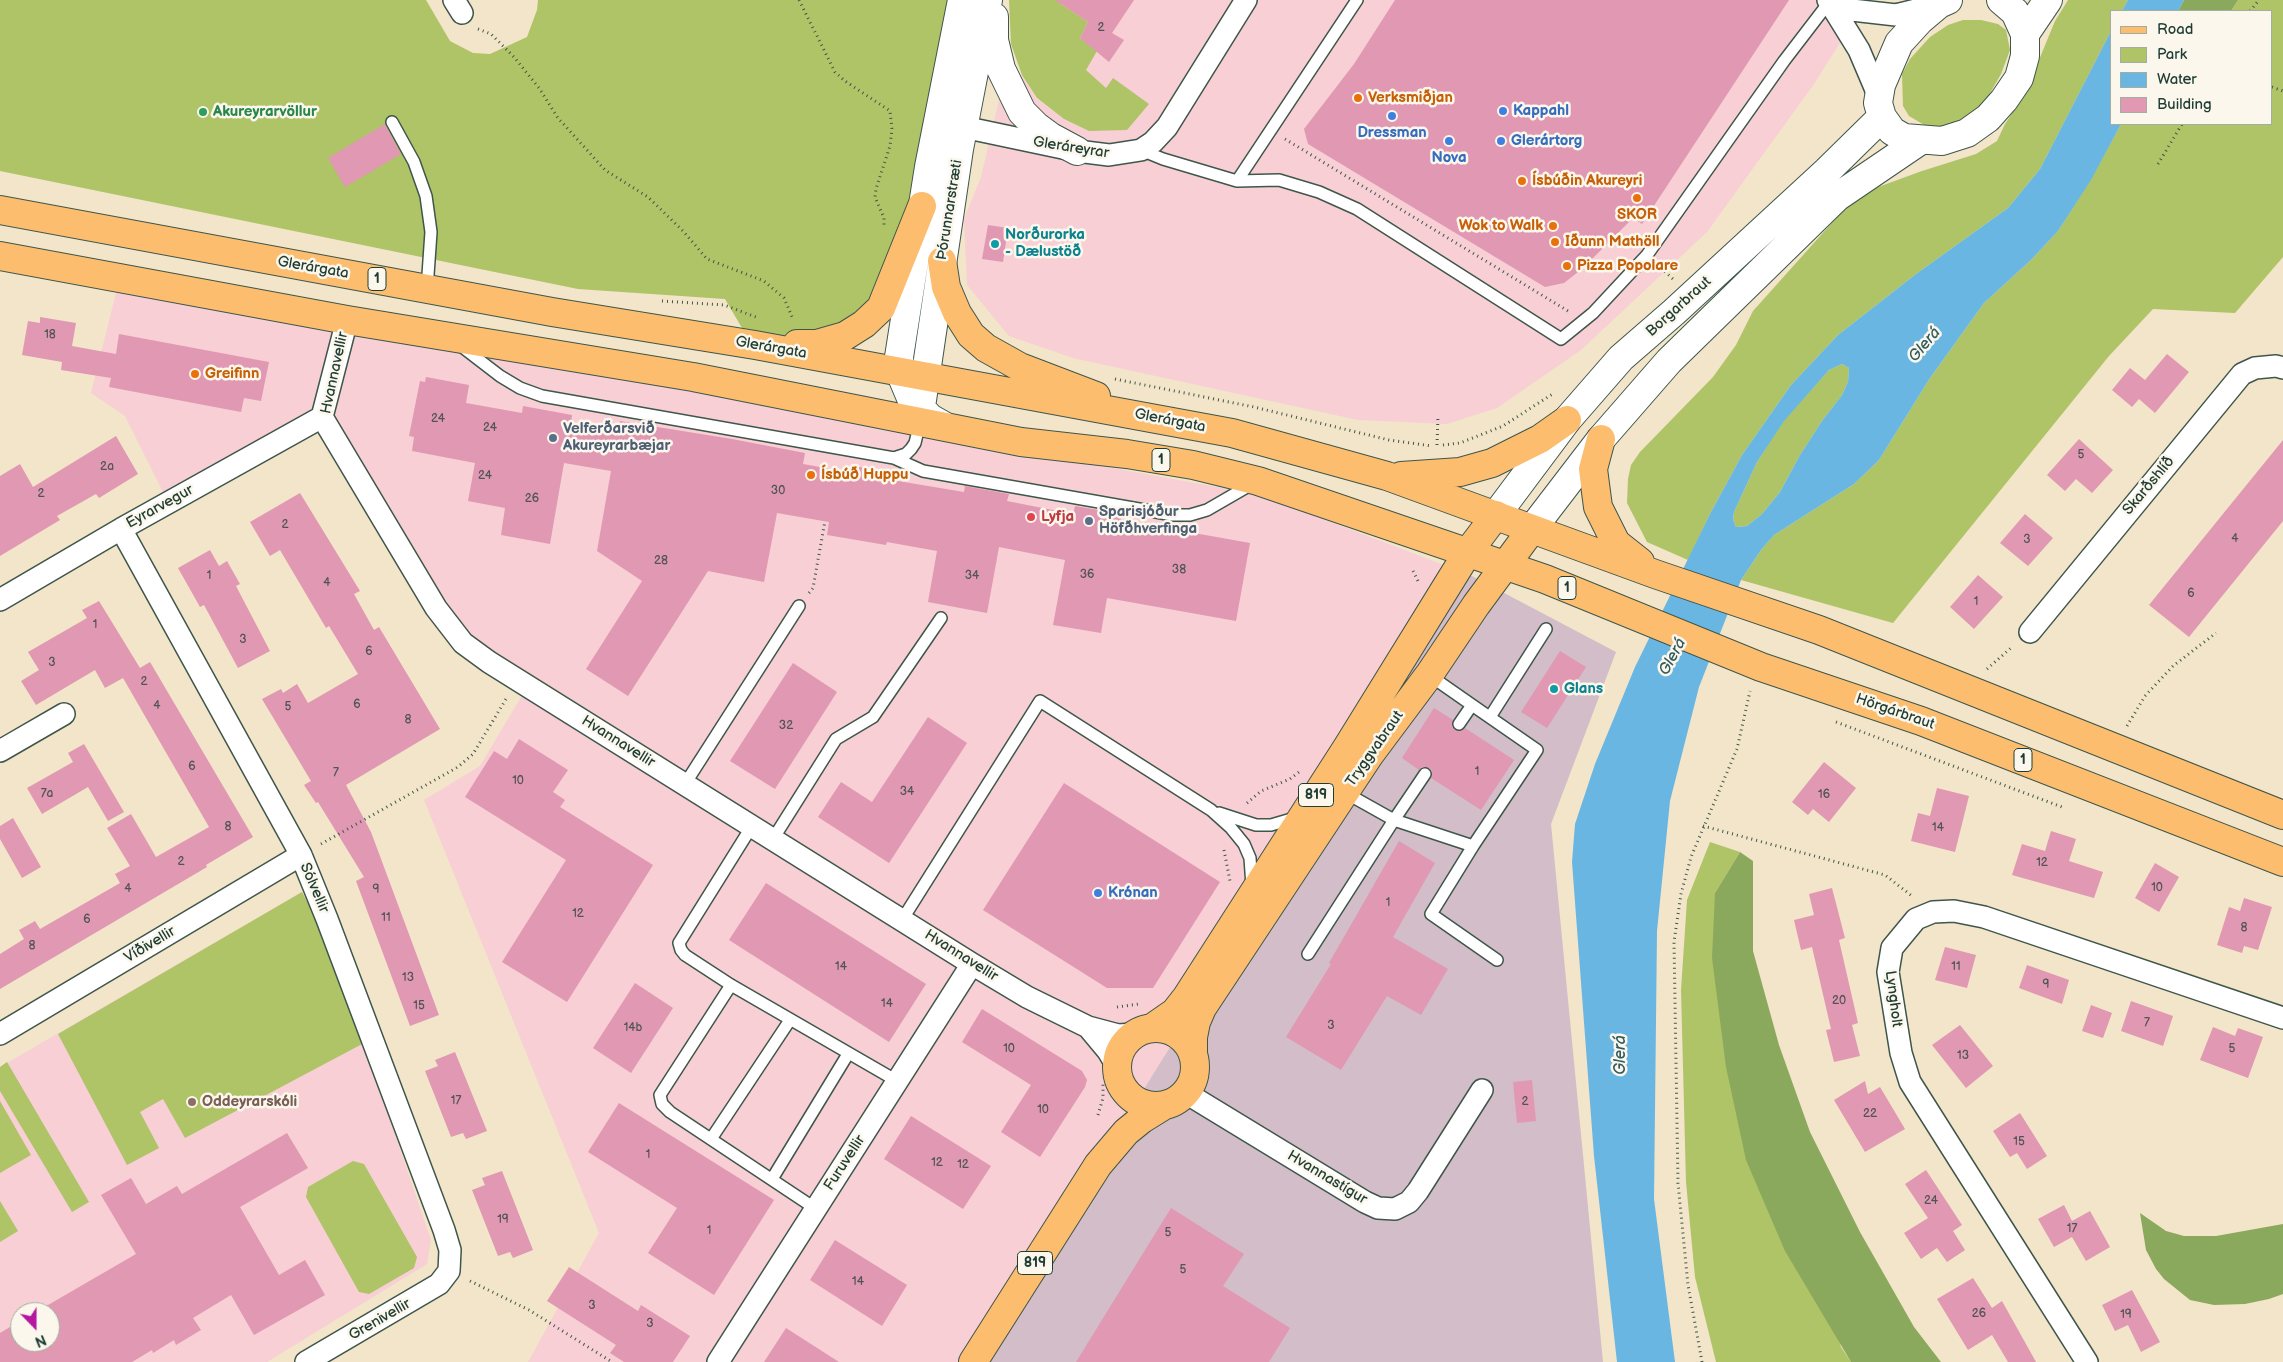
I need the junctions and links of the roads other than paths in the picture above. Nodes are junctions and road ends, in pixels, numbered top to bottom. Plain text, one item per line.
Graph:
1 (962, 0) edge
2 (988, 0) edge
3 (993, 0) edge
4 (1246, 0) edge
5 (1357, 0) edge
6 (2001, 0) edge
7 (2048, 0) edge
8 (1829, 1) edge
9 (1944, 2) edge
10 (2025, 34) junction
11 (1880, 107) junction
12 (392, 122) dead end
13 (951, 125) junction
14 (1921, 140) junction
15 (1141, 150) junction
16 (1077, 152) junction
17 (1237, 181) junction
18 (922, 206) junction
19 (0, 210) edge
20 (0, 256) edge
21 (942, 261) junction
22 (427, 289) junction
23 (347, 320) junction
24 (450, 337) junction
25 (755, 344) junction
26 (2283, 368) edge
27 (913, 375) junction
28 (1139, 414) junction
29 (322, 417) junction
30 (928, 419) junction
31 (1567, 420) junction
32 (1601, 438) junction
33 (894, 458) junction
34 (1387, 476) junction
35 (1258, 481) junction
36 (1496, 515) junction
37 (121, 529) junction
38 (1532, 529) junction
39 (1468, 552) junction
40 (1506, 564) junction
41 (1655, 574) junction
42 (0, 600) edge
43 (799, 606) road end
44 (941, 618) dead end
45 (1546, 629) dead end
46 (2030, 632) road end
47 (1429, 675) junction
48 (1472, 705) junction
49 (64, 714) dead end
50 (1490, 717) junction
51 (1459, 724) dead end
52 (0, 751) edge
53 (1425, 774) dead end
54 (685, 784) junction
55 (1344, 792) junction
56 (1211, 810) junction
57 (1303, 814) junction
58 (2283, 815) edge
59 (1394, 820) junction
60 (752, 826) junction
61 (773, 839) junction
62 (1473, 846) junction
63 (301, 856) junction
64 (2283, 862) edge
65 (1252, 895) junction
66 (902, 920) junction
67 (1308, 954) dead end
68 (1497, 960) dead end
69 (972, 964) junction
70 (731, 985) junction
71 (2283, 1018) edge
72 (790, 1020) junction
73 (1088, 1027) junction
74 (1144, 1031) junction
75 (0, 1034) edge
76 (848, 1054) junction
77 (1193, 1054) junction
78 (1118, 1075) junction
79 (897, 1082) junction
80 (1482, 1090) dead end
81 (1175, 1100) junction
82 (712, 1139) junction
83 (1098, 1165) junction
84 (772, 1179) junction
85 (816, 1209) junction
86 (449, 1271) joint
87 (306, 1362) edge
88 (718, 1362) edge
89 (973, 1362) edge
90 (2087, 1362) edge

1 - 13 street, Þórunnarstræti
2 - 13 street, Þórunnarstræti
3 - 16 street
4 - 15 street
5 - 17 lane
6 - 10 street
7 - 10 street
8 - 9 street
8 - 11 street
8 - 17 lane
9 - 11 street
10 - 14 street
11 - 14 street
11 - 31 street, Borgarbraut
12 - 22 lane
13 - 16 street, Gleráreyrar
13 - 18 street, Þórunnarstræti
13 - 21 street, Þórunnarstræti
14 - 32 street, Borgarbraut
15 - 16 street, Gleráreyrar
15 - 17 lane
18 - 25 main road
18 - 27 street, Þórunnarstræti
19 - 22 main road, Glerárgata / 1
20 - 23 main road, 1
21 - 27 street, Þórunnarstræti
21 - 28 main road
22 - 25 main road, Glerárgata / 1
23 - 24 main road, 1
23 - 29 street, Hvannavellir
24 - 30 main road, 1
24 - 33 lane
25 - 27 main road, Glerárgata / 1
26 - 46 street, Skarðshlíð
27 - 28 main road, Glerárgata / 1
27 - 30 street, Þórunnarstræti
28 - 34 main road, Glerárgata / 1
29 - 37 street, Eyrarvegur
29 - 54 street, Hvannavellir
30 - 33 lane
30 - 35 main road, 1
31 - 34 main road
31 - 36 street, Borgarbraut
32 - 38 street, Borgarbraut
32 - 41 main road
33 - 35 lane
34 - 36 main road, Glerárgata / 1
35 - 39 main road, 1
36 - 38 main road, Glerárgata / 1
36 - 39 main road, Tryggvabraut / 819
37 - 42 street, Eyrarvegur
37 - 63 street, Sólvellir
38 - 40 main road, Tryggvabraut / 819
38 - 41 main road, 1
39 - 40 main road, 1
39 - 57 main road, Tryggvabraut / 819
40 - 47 main road, Tryggvabraut / 819
40 - 64 main road, Hörgárbraut / 1
41 - 58 main road, 1
43 - 54 lane
44 - 61 lane
45 - 50 lane
47 - 48 lane
47 - 55 main road, Tryggvabraut / 819
48 - 50 lane
48 - 51 lane
49 - 52 street
50 - 62 lane
53 - 59 lane
54 - 60 street, Hvannavellir
55 - 59 lane
55 - 77 main road, Tryggvabraut / 819
56 - 57 lane
56 - 65 lane
56 - 66 lane
57 - 65 main road, Tryggvabraut / 819
59 - 62 lane
59 - 67 lane
60 - 61 street, Hvannavellir
60 - 70 lane
61 - 66 street, Hvannavellir
62 - 68 lane
63 - 75 street, Víðivellir
63 - 86 street, Sólvellir
65 - 74 main road, Tryggvabraut / 819
66 - 69 street, Hvannavellir
69 - 73 street, Hvannavellir
69 - 79 street, Furuvellir
70 - 72 lane
70 - 82 lane
71 - 90 street, Lyngholt
72 - 76 lane
72 - 82 lane
73 - 74 street, Hvannavellir
73 - 78 street, Hvannavellir
74 - 77 main road
74 - 78 main road, Tryggvabraut / 819
76 - 79 lane
76 - 84 lane
77 - 81 main road, Tryggvabraut / 819
78 - 81 main road
78 - 83 main road, Tryggvabraut / 819
79 - 85 street, Furuvellir
80 - 81 street, Hvannastígur
81 - 83 main road, Tryggvabraut / 819
82 - 84 lane
83 - 89 main road, Tryggvabraut / 819
84 - 85 lane
85 - 88 street, Furuvellir
86 - 87 street, Grenivellir

